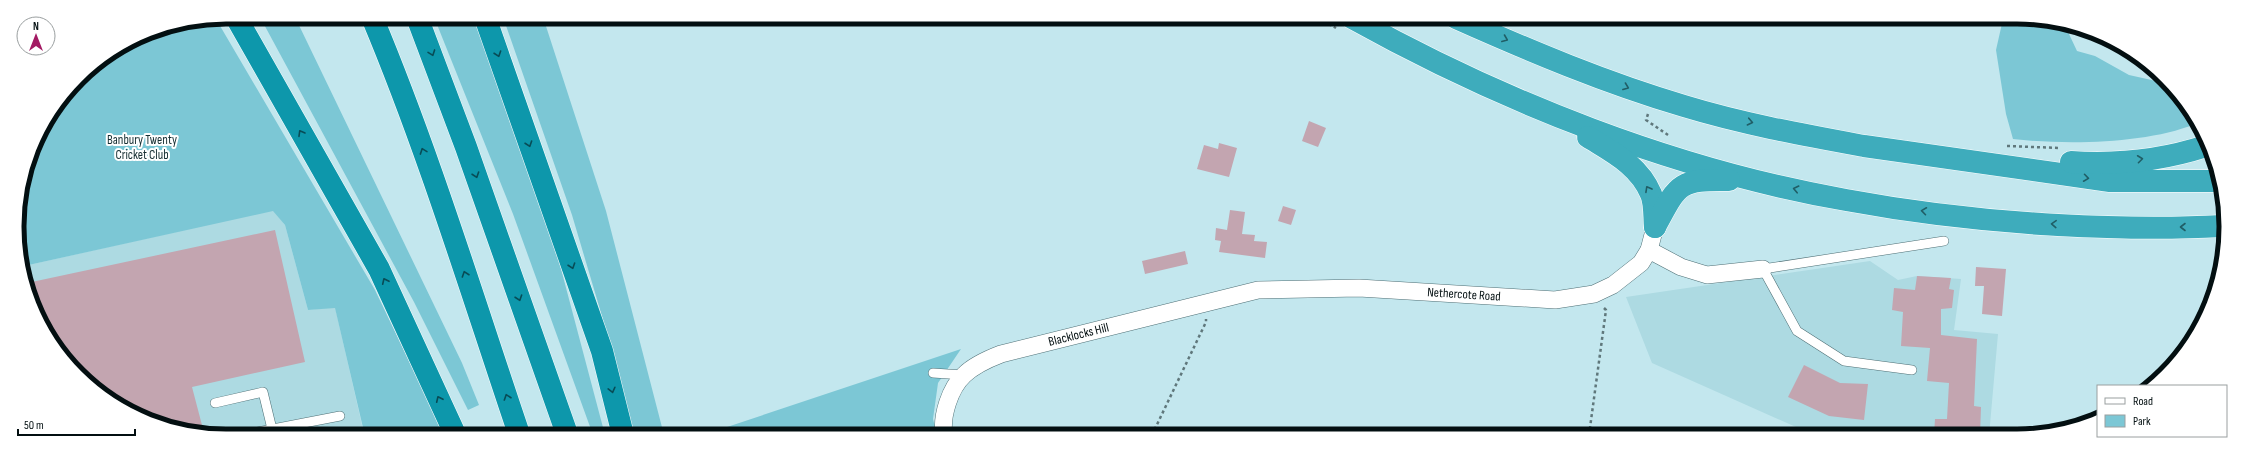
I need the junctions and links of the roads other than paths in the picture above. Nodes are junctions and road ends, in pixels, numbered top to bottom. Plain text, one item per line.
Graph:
1 (240, 24) edge
2 (375, 24) edge
3 (420, 24) edge
4 (487, 24) edge
5 (1345, 24) edge
6 (1470, 24) edge
7 (1549, 113) junction
8 (1864, 146) junction
9 (2203, 147) edge
10 (1758, 181) junction
11 (2214, 181) edge
12 (2219, 226) edge
13 (1655, 227) junction
14 (1944, 241) dead end
15 (1649, 250) junction
16 (1763, 269) junction
17 (1260, 290) joint
18 (1912, 370) dead end
19 (933, 373) dead end
20 (963, 375) junction
21 (216, 403) dead end
22 (340, 416) dead end
23 (272, 429) joint
24 (453, 429) edge
25 (517, 429) edge
26 (565, 429) edge
27 (622, 429) edge
28 (944, 429) edge

24 -> 1 highway
25 -> 2 highway
3 -> 26 highway
4 -> 27 highway
5 - 7 highway
6 -> 8 highway
7 - 10 highway
13 -> 7 highway
8 -> 9 highway
8 -> 11 highway
12 -> 10 highway
10 - 13 highway
13 - 15 street, Nethercote Road
14 - 16 lane
15 - 16 street
15 - 17 street, Nethercote Road
16 - 18 lane
17 - 20 street, Blacklocks Hill
19 - 20 lane
20 - 28 street, Blacklocks Hill
21 - 23 lane
22 - 23 lane

